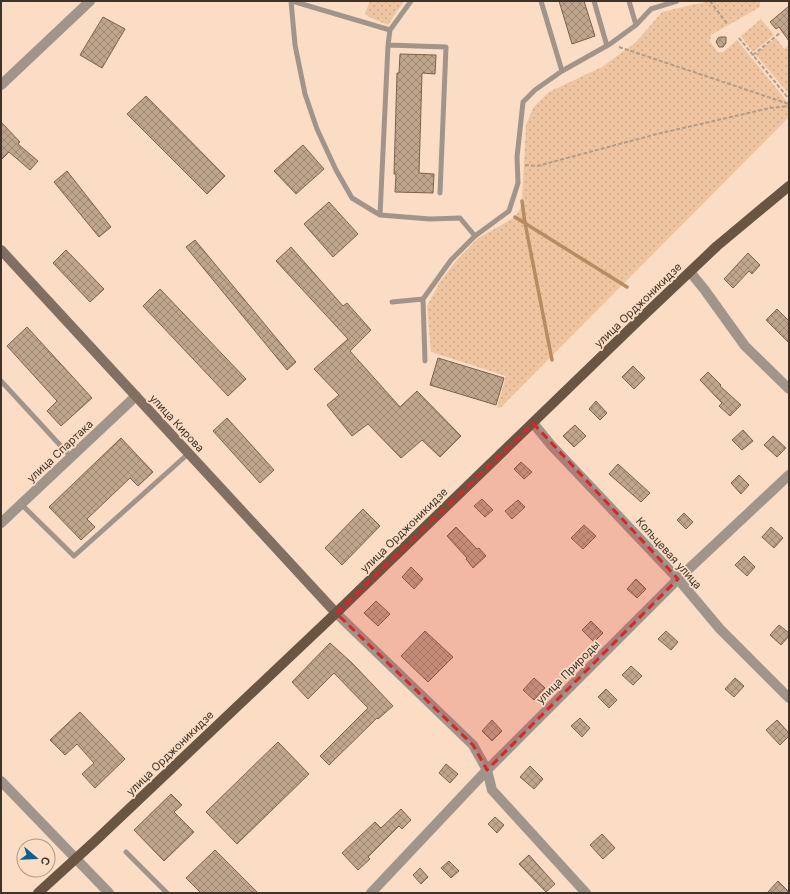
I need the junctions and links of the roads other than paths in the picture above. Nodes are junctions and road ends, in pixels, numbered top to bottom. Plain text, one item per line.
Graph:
1 (90, 1) edge
2 (292, 1) edge
3 (411, 1) edge
4 (541, 1) edge
5 (594, 1) edge
6 (629, 1) edge
7 (677, 1) edge
8 (636, 25) junction
9 (390, 30) junction
10 (388, 45) junction
11 (608, 45) junction
12 (562, 71) junction
13 (1, 85) edge
14 (789, 186) edge
15 (440, 193) dead end
16 (380, 214) junction
17 (475, 236) junction
18 (1, 250) edge
19 (690, 272) junction
20 (422, 300) junction
21 (392, 302) dead end
22 (425, 361) dead end
23 (1, 381) edge
24 (789, 389) edge
25 (136, 396) junction
26 (533, 423) junction
27 (189, 453) junction
28 (71, 457) junction
29 (789, 475) edge
30 (21, 504) junction
31 (1, 523) edge
32 (678, 579) junction
33 (336, 612) junction
34 (789, 698) edge
35 (487, 770) junction
36 (1, 781) edge
37 (126, 852) dead end
38 (75, 859) junction
39 (38, 893) edge
40 (109, 893) edge
41 (167, 893) edge
42 (371, 893) edge
43 (586, 893) edge

1 - 13 street
2 - 9 lane
2 - 16 lane
3 - 9 lane
4 - 12 lane
5 - 11 lane
6 - 8 lane
7 - 8 lane
8 - 11 lane
9 - 10 lane
10 - 15 lane
10 - 16 lane
11 - 12 lane
12 - 17 lane
14 - 19 main road, улица Орджоникидзе
16 - 17 lane
17 - 20 lane
18 - 25 main road, улица Кирова
19 - 24 street
19 - 26 main road, улица Орджоникидзе
20 - 21 lane
20 - 22 lane
23 - 28 lane
25 - 27 main road, улица Кирова
25 - 28 street, улица Спартака
26 - 32 street, Кольцевая улица
26 - 33 main road, улица Орджоникидзе
27 - 30 lane
27 - 33 main road, улица Кирова
28 - 30 street, улица Спартака
29 - 32 street, улица Природы
30 - 31 street, улица Спартака
32 - 34 street, Кольцевая улица
32 - 35 street, улица Природы
33 - 35 street
33 - 38 main road, улица Орджоникидзе
35 - 42 street, улица Природы
35 - 43 street
36 - 38 street
37 - 41 lane
38 - 39 main road, улица Орджоникидзе
38 - 40 street

